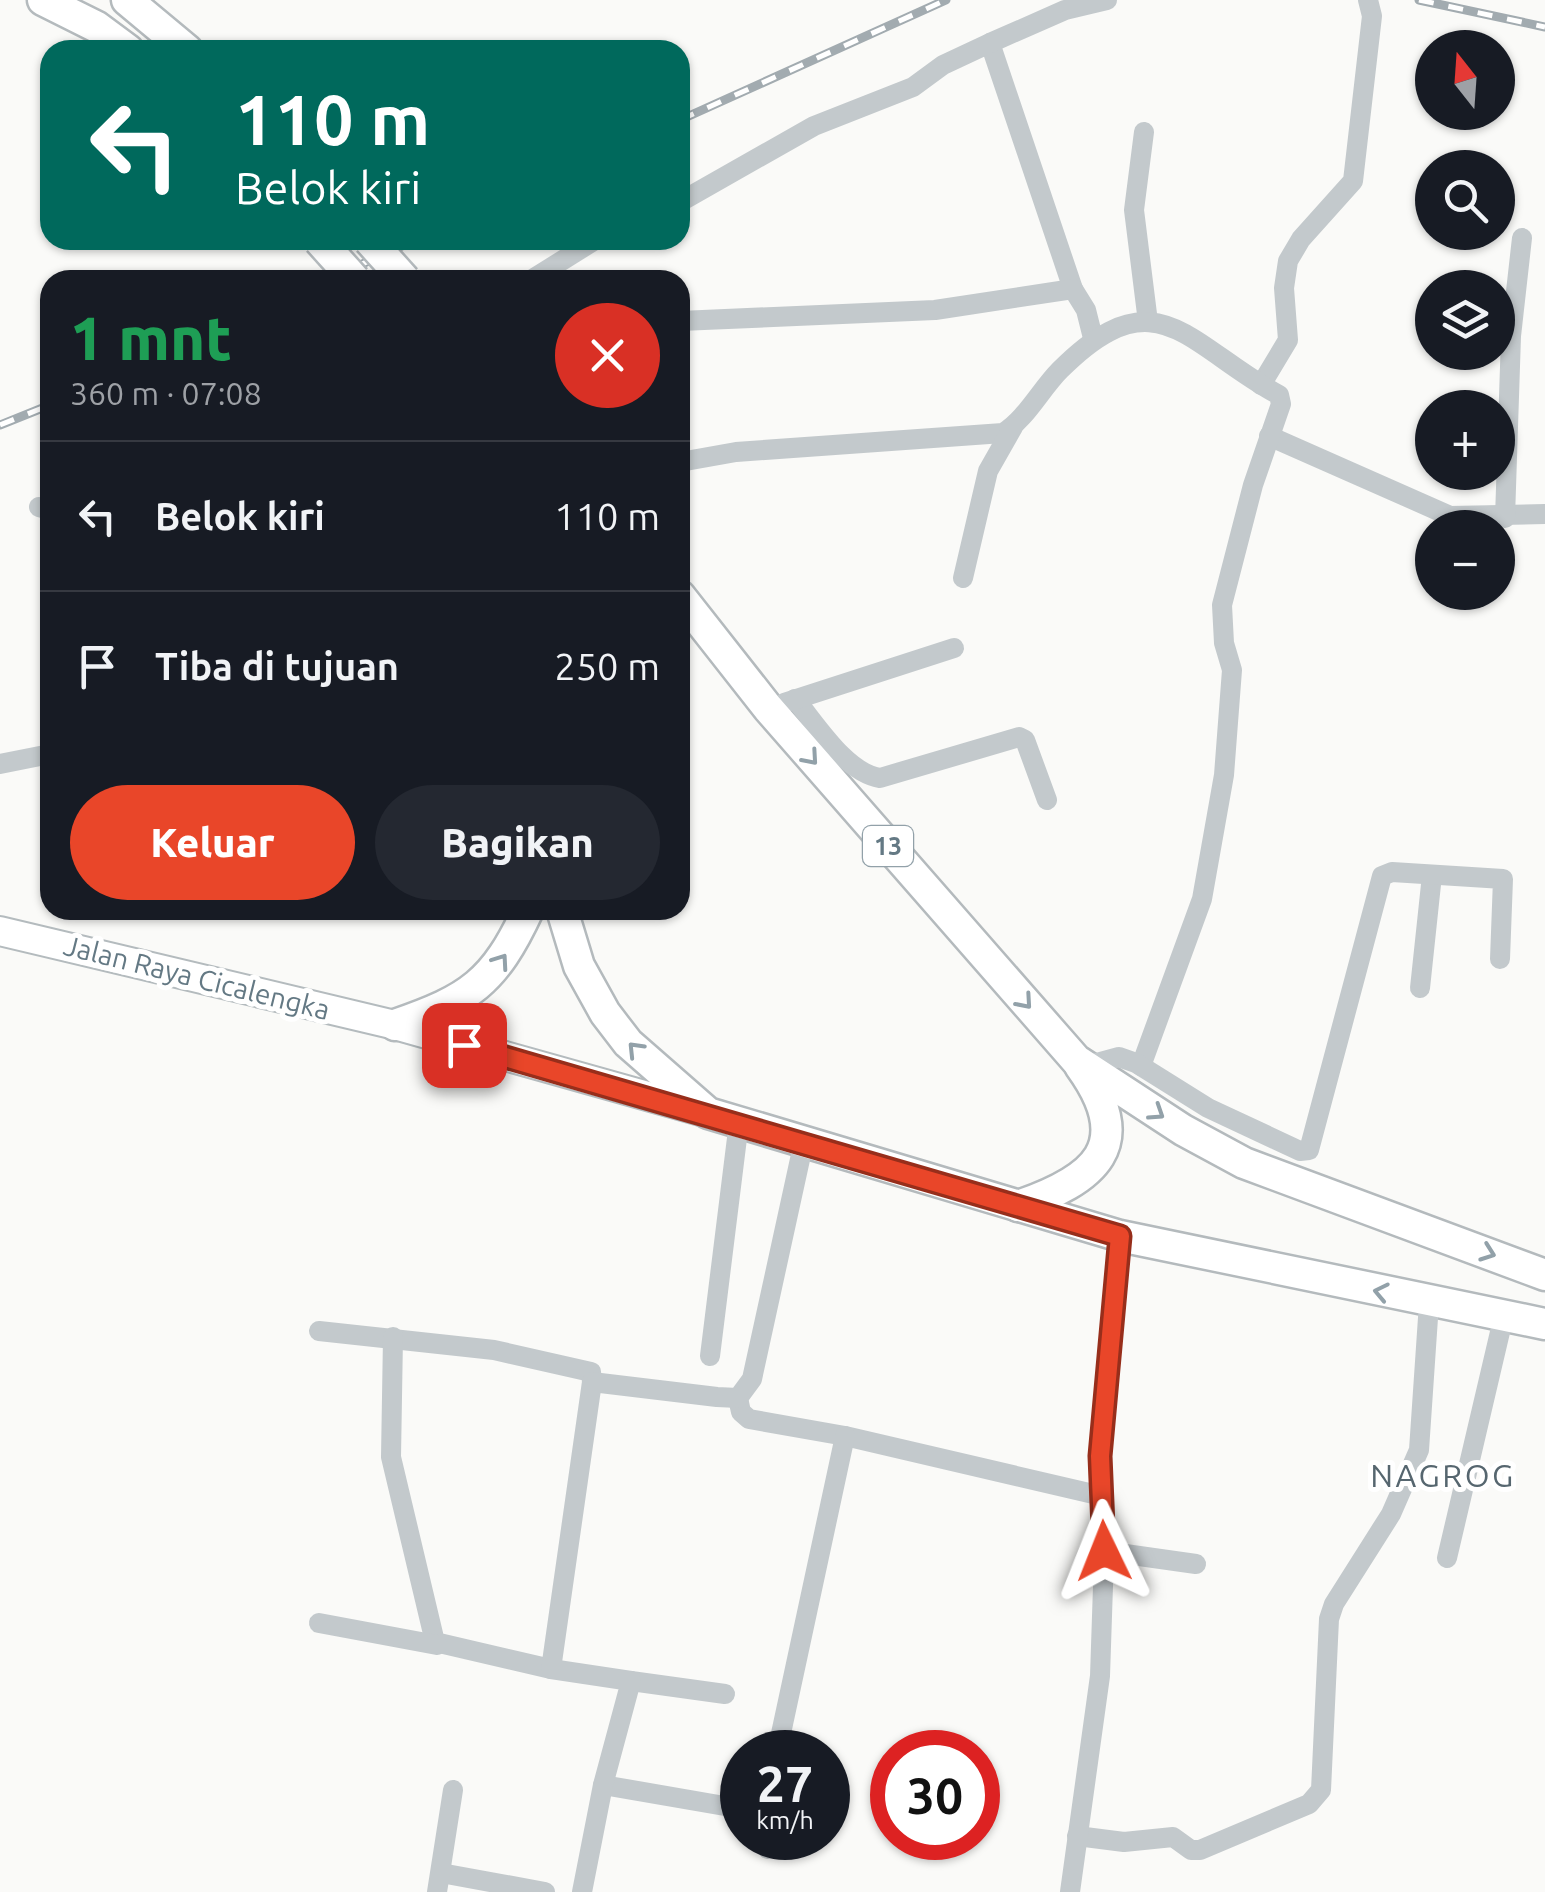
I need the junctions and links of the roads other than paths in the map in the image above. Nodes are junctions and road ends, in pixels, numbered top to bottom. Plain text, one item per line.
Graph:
1 (43, 0) edge
2 (127, 0) edge
3 (1107, 0) edge
4 (1368, 0) edge
5 (115, 40) edge
6 (175, 40) edge
7 (990, 42) junction
8 (1144, 132) dead end
9 (690, 196) edge
10 (1522, 238) dead end
11 (328, 250) edge
12 (378, 250) edge
13 (580, 250) edge
14 (346, 270) edge
15 (396, 270) edge
16 (551, 270) edge
17 (1073, 289) junction
18 (690, 321) edge
19 (1148, 322) junction
20 (1093, 338) junction
21 (1261, 385) junction
22 (1014, 426) junction
23 (1268, 436) junction
24 (690, 460) edge
25 (1432, 510) edge
26 (1505, 510) edge
27 (1545, 514) edge
28 (1515, 517) edge
29 (963, 578) dead end
30 (692, 621) edge
31 (954, 648) dead end
32 (781, 704) junction
33 (40, 756) edge
34 (0, 764) edge
35 (1047, 800) dead end
36 (1432, 874) junction
37 (523, 920) edge
38 (565, 920) edge
39 (0, 931) edge
40 (1500, 959) dead end
41 (1420, 988) dead end
42 (395, 1025) junction
43 (1081, 1063) junction
44 (1141, 1066) junction
45 (708, 1113) junction
46 (739, 1122) junction
47 (804, 1141) junction
48 (1018, 1206) junction
49 (1120, 1236) junction
50 (1545, 1274) edge
51 (1429, 1303) junction
52 (1504, 1315) junction
53 (1545, 1324) edge
54 (318, 1331) dead end
55 (393, 1336) junction
56 (710, 1356) dead end
57 (592, 1382) junction
58 (738, 1398) junction
59 (845, 1436) junction
60 (1102, 1496) junction
61 (1104, 1551) junction
62 (1446, 1558) dead end
63 (1196, 1564) dead end
64 (319, 1623) dead end
65 (438, 1645) junction
66 (551, 1669) junction
67 (631, 1681) junction
68 (725, 1694) dead end
69 (782, 1730) edge
70 (603, 1785) junction
71 (453, 1790) dead end
72 (720, 1804) edge
73 (1077, 1836) junction
74 (439, 1882) edge
75 (545, 1892) edge
76 (582, 1892) edge
77 (1070, 1892) edge

1 - 5 highway
2 - 6 highway
3 - 7 street
4 - 21 street
7 - 9 street
7 - 17 street
8 - 19 street
10 - 26 street
11 - 14 highway, bridge
12 - 15 highway, bridge
13 - 16 street
17 - 18 street
17 - 20 street
19 - 20 street
19 - 21 street
20 - 22 street
21 - 23 street
22 - 24 street
22 - 29 street
23 - 25 street
23 - 44 street
27 - 28 street
30 - 32 highway, 13
31 - 32 street
32 - 35 street
32 -> 43 highway, 13
33 - 34 street
36 - 40 street
36 - 41 street
36 - 44 street
42 -> 37 highway
45 -> 38 highway
39 - 42 main road, Jalan Raya Cicalengka
42 - 45 main road, Jalan Raya Cicalengka
43 - 44 street
43 - 48 highway
43 -> 50 highway, 13
45 - 46 highway
46 - 47 highway
46 - 56 street
47 - 48 highway
47 - 58 street
48 - 49 highway
51 -> 49 highway
49 - 60 street
51 - 52 highway
51 - 73 street
52 - 53 highway
52 - 62 street
54 - 55 street
55 - 57 street
55 - 65 street
57 - 58 street
57 - 66 street
58 - 59 street
59 - 60 street
59 - 69 street
60 - 61 street
61 - 63 street
61 - 73 street
64 - 65 street
65 - 66 street
66 - 67 street
67 - 68 street
67 - 70 street
70 - 72 street
70 - 76 street
71 - 74 street
73 - 77 street
74 - 75 street

